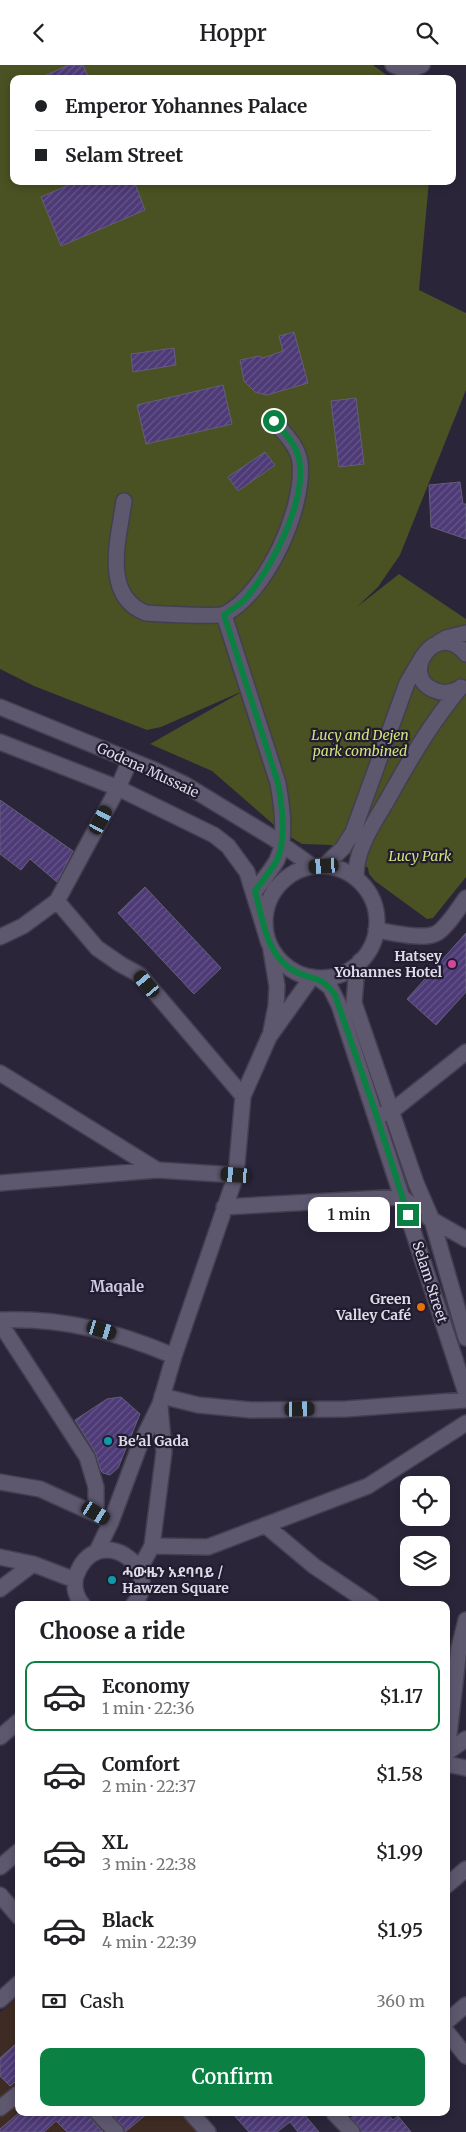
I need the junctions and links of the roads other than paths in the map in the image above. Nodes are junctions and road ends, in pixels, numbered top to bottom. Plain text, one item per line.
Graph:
1 (393, 65) edge
2 (422, 65) edge
3 (274, 421) dead end
4 (124, 501) dead end
5 (224, 615) junction
6 (466, 633) edge
7 (428, 651) junction
8 (466, 654) edge
9 (463, 684) edge
10 (0, 707) edge
11 (0, 742) edge
12 (130, 760) junction
13 (118, 788) junction
14 (281, 844) junction
15 (318, 866) junction
16 (356, 878) junction
17 (255, 891) junction
18 (466, 898) edge
19 (57, 901) junction
20 (376, 930) junction
21 (0, 937) edge
22 (269, 942) junction
23 (360, 961) junction
24 (315, 977) junction
25 (269, 1037) junction
26 (466, 1053) edge
27 (0, 1073) edge
28 (243, 1096) junction
29 (392, 1111) junction
30 (377, 1117) junction
31 (157, 1170) junction
32 (236, 1175) junction
33 (0, 1183) edge
34 (402, 1197) junction
35 (224, 1207) junction
36 (432, 1220) junction
37 (466, 1239) edge
38 (0, 1321) edge
39 (466, 1338) edge
40 (174, 1356) junction
41 (466, 1393) edge
42 (161, 1400) junction
43 (466, 1400) edge
44 (466, 1423) edge
45 (0, 1481) edge
46 (96, 1513) junction
47 (111, 1522) junction
48 (265, 1525) junction
49 (152, 1547) junction
50 (97, 1551) junction
51 (0, 1557) edge
52 (33, 1565) junction
53 (139, 1570) junction
54 (75, 1580) junction
55 (0, 1589) edge
56 (81, 1601) edge
57 (137, 1601) edge
58 (366, 1601) edge
59 (466, 1620) edge
60 (452, 1645) edge
61 (450, 1689) edge
62 (15, 1724) edge
63 (0, 1737) edge
64 (466, 1739) edge
65 (450, 1753) edge
66 (450, 1758) edge
67 (466, 1768) edge
68 (15, 1854) edge
69 (0, 1867) edge
70 (466, 1869) edge
71 (450, 1883) edge
72 (0, 1895) edge
73 (15, 1912) edge
74 (15, 1987) edge
75 (0, 2000) edge
76 (466, 2005) edge
77 (450, 2019) edge
78 (450, 2036) edge
79 (466, 2056) edge
80 (15, 2095) edge
81 (2, 2103) edge
82 (101, 2116) edge
83 (194, 2116) edge
84 (337, 2116) edge
85 (116, 2132) edge
86 (208, 2132) edge
87 (352, 2132) edge

1 - 2 street
3 - 5 street
4 - 5 street
5 - 14 street
6 - 7 street
7 - 8 street
7 - 9 street
7 - 15 street
9 - 16 street
10 - 12 street, Godena Mussaie
11 - 13 street, Godena Mussaie
12 - 13 street
12 - 14 street, Godena Mussaie
13 - 17 street, Godena Mussaie
13 - 19 street
14 - 15 street, Godena Mussaie
14 - 17 street
15 - 16 street
15 - 22 street
16 - 20 street
17 - 22 street, Godena Mussaie
18 - 20 street
19 - 21 street
19 - 28 street
20 - 23 street
22 - 24 street
22 - 25 street
23 - 24 street
23 - 29 street, Selam Street
24 - 25 street
24 - 30 street, Selam Street
25 - 28 street
26 - 29 street
27 - 31 street
28 - 32 street
29 - 30 street
29 - 36 street, Selam Street
30 - 34 street, Selam Street
31 - 32 street
31 - 33 street
32 - 35 street
34 - 35 street
34 - 36 street
34 - 41 street, Selam Street
35 - 40 street
36 - 37 street
36 - 39 street, Selam Street
38 - 40 street
38 - 46 street
40 - 42 street
42 - 43 street
42 - 47 street
42 - 49 street
44 - 48 street
45 - 46 street
46 - 47 street
47 - 50 street
48 - 49 street
48 - 58 street
49 - 53 street
50 - 53 street
50 - 54 street
51 - 52 street
52 - 54 street
52 - 55 street
53 - 57 street
54 - 56 street
59 - 60 street
60 - 61 street
62 - 63 street
64 - 65 street
66 - 67 street
68 - 69 street
70 - 71 street
72 - 73 street
74 - 75 street
76 - 77 street
78 - 79 street
80 - 81 street
82 - 85 street
83 - 86 street
84 - 87 street

